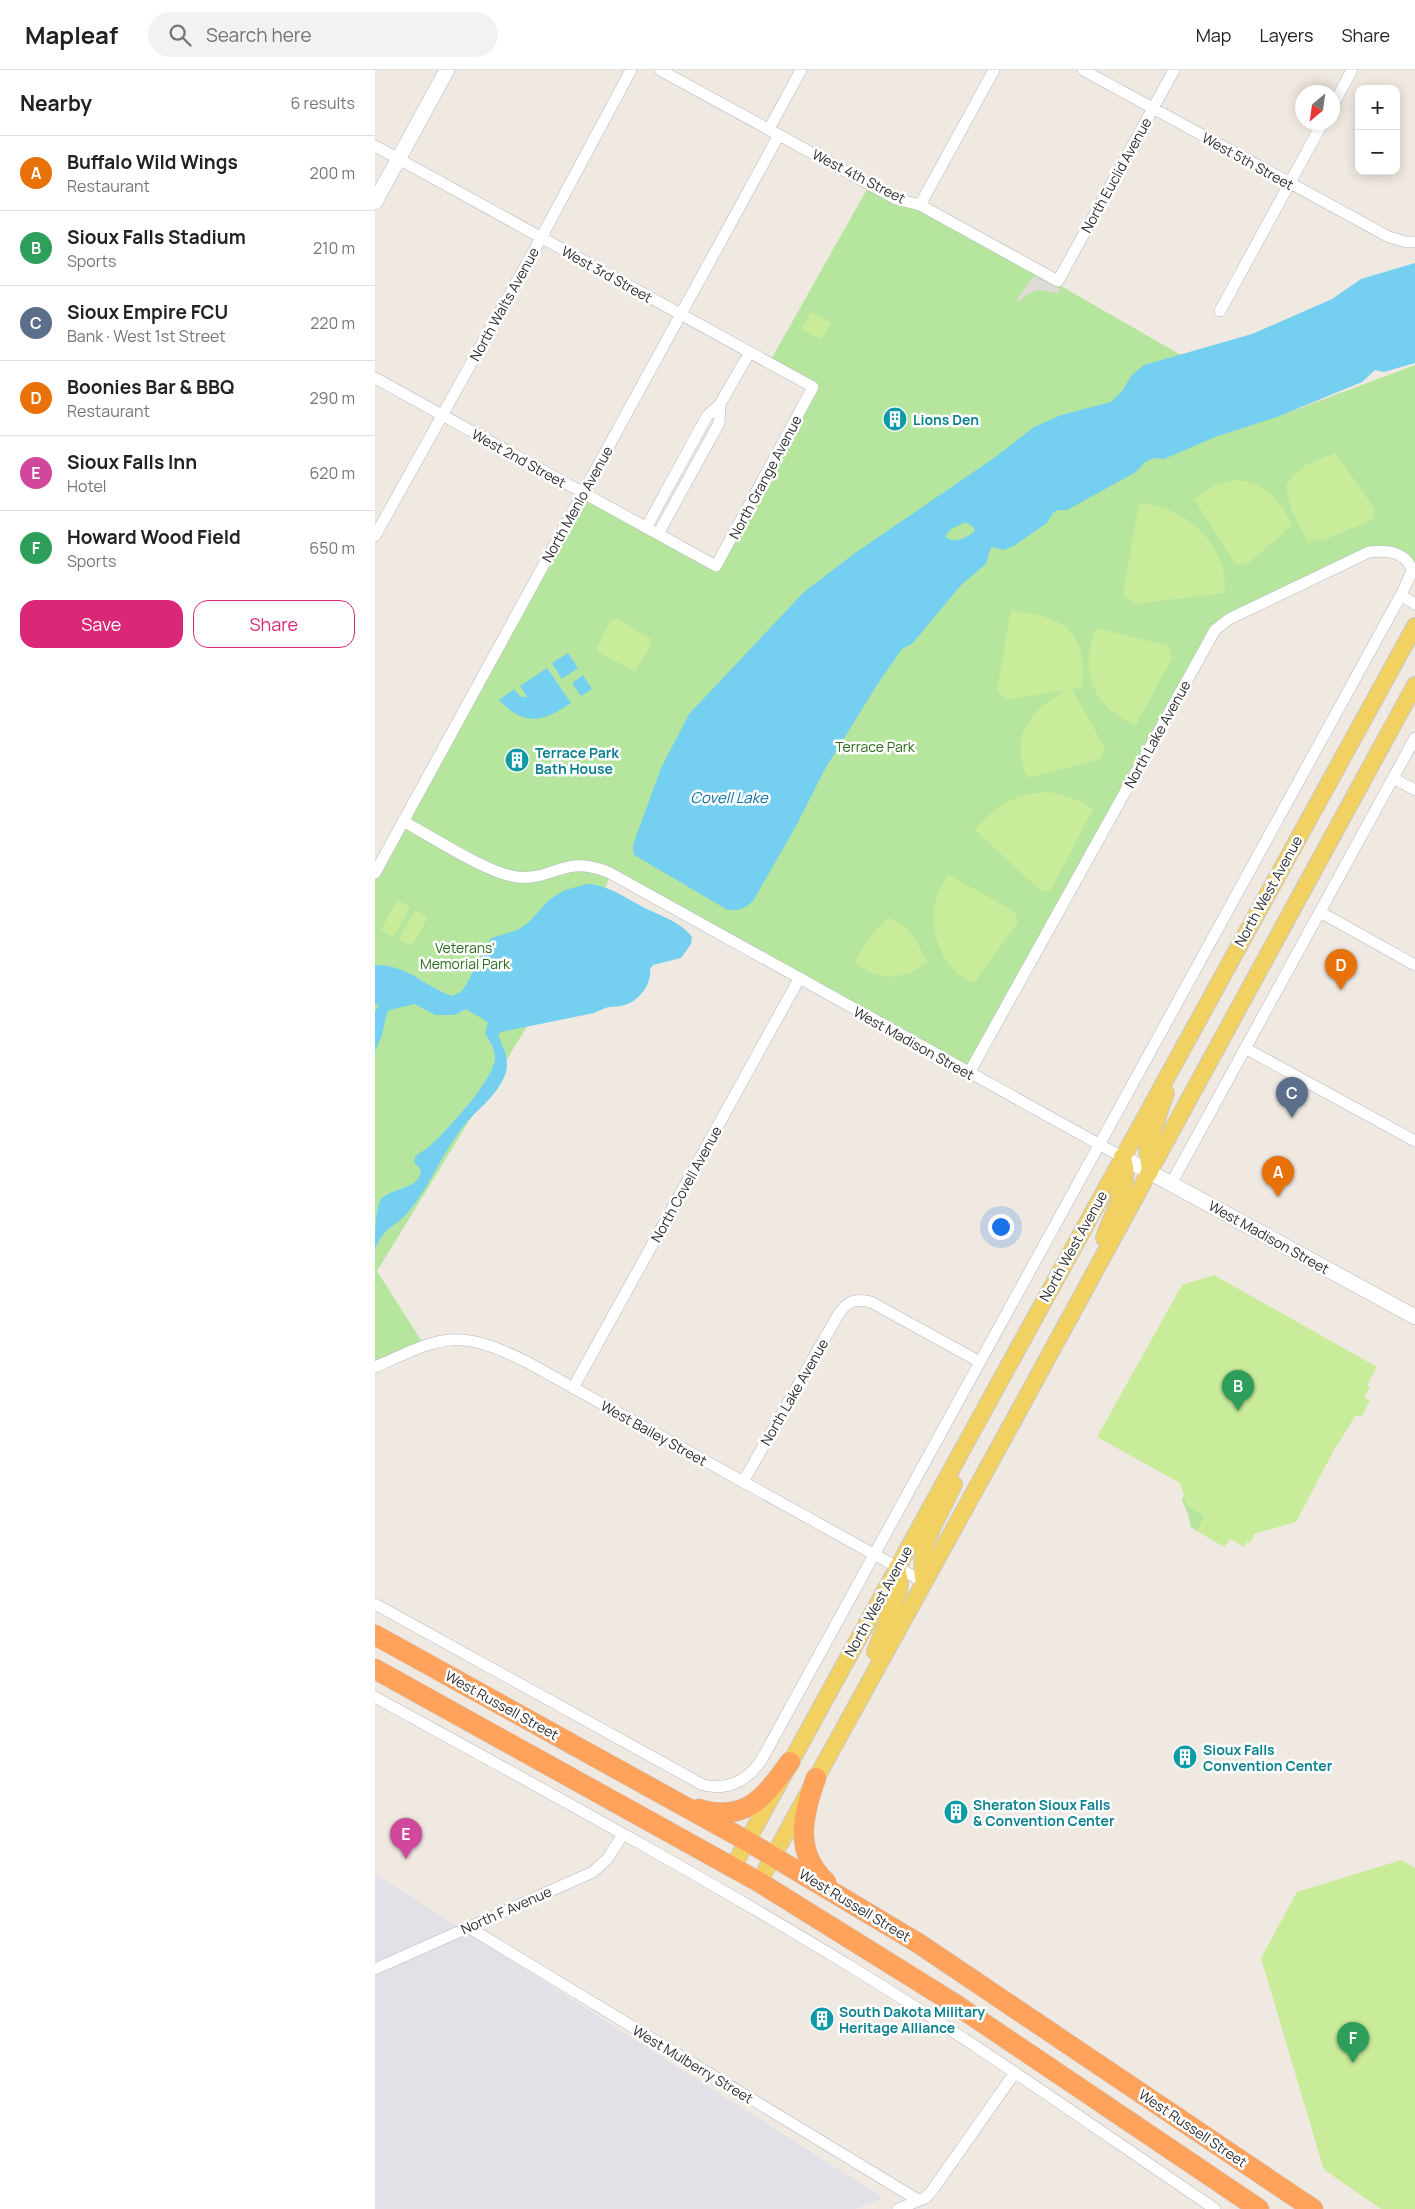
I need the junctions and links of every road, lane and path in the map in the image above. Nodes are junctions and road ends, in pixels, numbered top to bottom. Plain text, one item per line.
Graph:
1 (447, 70) edge
2 (631, 70) edge
3 (660, 70) edge
4 (801, 70) edge
5 (994, 70) edge
6 (1083, 70) edge
7 (1174, 70) edge
8 (1352, 70) edge
9 (1340, 92) edge
10 (1153, 108) junction
11 (1319, 130) edge
12 (774, 132) junction
13 (375, 146) edge
14 (398, 159) junction
15 (1289, 184) junction
16 (375, 202) edge
17 (920, 205) junction
18 (541, 238) junction
19 (1415, 242) edge
20 (1058, 281) joint
21 (1220, 311) dead end
22 (681, 315) junction
23 (749, 352) junction
24 (375, 378) edge
25 (813, 387) joint
26 (720, 404) junction
27 (442, 415) junction
28 (583, 493) junction
29 (646, 528) junction
30 (658, 534) junction
31 (375, 536) edge
32 (716, 566) joint
33 (1401, 595) junction
34 (1415, 604) edge
35 (1415, 626) edge
36 (1415, 685) edge
37 (1415, 738) edge
38 (1393, 778) junction
39 (1415, 790) edge
40 (403, 821) junction
41 (375, 873) edge
42 (1320, 912) junction
43 (1415, 965) edge
44 (799, 980) junction
45 (1245, 1048) junction
46 (1172, 1066) junction
47 (969, 1073) junction
48 (1415, 1141) edge
49 (1098, 1145) junction
50 (1122, 1157) junction
51 (1149, 1172) junction
52 (1171, 1184) junction
53 (1097, 1267) junction
54 (1415, 1318) edge
55 (980, 1362) junction
56 (375, 1367) edge
57 (573, 1388) junction
58 (976, 1423) junction
59 (743, 1482) junction
60 (874, 1554) junction
61 (897, 1567) junction
62 (924, 1582) junction
63 (375, 1604) edge
64 (375, 1635) edge
65 (375, 1668) edge
66 (867, 1682) junction
67 (375, 1697) edge
68 (428, 1712) junction
69 (791, 1762) junction
70 (816, 1778) junction
71 (645, 1784) junction
72 (731, 1785) joint
73 (623, 1834) junction
74 (747, 1841) junction
75 (773, 1856) junction
76 (733, 1867) junction
77 (759, 1882) junction
78 (844, 1898) junction
79 (468, 1927) junction
80 (375, 1969) edge
81 (1014, 2074) junction
82 (918, 2200) junction
83 (898, 2209) edge
84 (1215, 2209) edge
85 (1259, 2209) edge
86 (1313, 2209) edge

1 - 14 main road
2 - 18 street, North Walts Avenue
3 - 12 street, West 4th Street
4 - 12 street, North Menlo Avenue
5 - 17 street
6 - 10 street, West 5th Street
7 - 10 street, North Euclid Avenue
8 - 9 street
10 - 15 street, West 5th Street
10 - 20 street, North Euclid Avenue
11 - 15 street
12 - 17 street, West 4th Street
12 - 22 street, North Menlo Avenue
13 - 14 street, West 3rd Street
14 - 16 main road
14 - 18 street, West 3rd Street
15 - 19 street, West 5th Street
15 - 21 street
17 - 20 street, West 4th Street
18 - 22 street, West 3rd Street
18 - 27 street, North Walts Avenue
22 - 23 street, West 3rd Street
22 - 28 street, North Menlo Avenue
23 - 25 street, West 3rd Street
23 - 26 street
24 - 27 street, West 2nd Street
25 - 32 street, North Grange Avenue
26 - 29 street
26 - 30 street
27 - 28 street, West 2nd Street
27 - 31 street, North Walts Avenue
28 - 29 street, West 2nd Street
28 - 40 street, North Menlo Avenue
29 - 30 street, West 2nd Street
30 - 32 street, West 2nd Street
33 - 34 street
33 - 47 street, North Lake Avenue
33 - 49 street, North West Avenue
35 - 46 main road, North West Avenue
36 - 51 main road
37 - 38 street
38 - 39 street
38 - 42 street
40 - 41 street, North Menlo Avenue
40 - 44 street, West Madison Street
42 - 43 street
42 - 45 street
44 - 47 street, West Madison Street
44 - 57 street, North Covell Avenue
45 - 48 street
45 - 52 street
46 - 50 main road, North West Avenue
46 - 51 main road
47 - 49 street, West Madison Street
49 - 50 street, West Madison Street
49 - 55 street, North West Avenue
50 - 51 main road, West Madison Street
50 - 53 main road
50 - 58 main road, North West Avenue
51 - 52 main road, West Madison Street
51 - 53 main road
52 - 54 main road, West Madison Street
53 - 62 main road
55 - 59 street, North Lake Avenue
55 - 60 street, North West Avenue
56 - 57 street, West Bailey Street
57 - 59 street, West Bailey Street
58 - 61 main road, North West Avenue
58 - 62 main road
59 - 60 street, West Bailey Street
60 - 61 street, West Bailey Street
60 - 72 street, North West Avenue
61 - 62 street, West Bailey Street
61 - 66 main road
61 - 69 main road, North West Avenue
62 - 66 main road
63 - 72 street, West Russell Street
64 - 71 highway, West Russell Street
65 - 68 highway
66 - 70 main road
67 - 68 street
68 - 73 street
68 - 76 highway
69 - 71 highway
69 - 74 main road, North West Avenue
70 - 75 main road
70 - 78 highway
71 - 74 highway, West Russell Street
73 - 79 street, North F Avenue
73 - 81 street
74 - 75 highway, West Russell Street
74 - 76 main road, North West Avenue
75 - 77 main road
75 - 78 highway, West Russell Street
76 - 77 highway
77 - 85 highway
78 - 86 highway, West Russell Street
79 - 80 street, North F Avenue
79 - 82 street, West Mulberry Street
81 - 82 street
81 - 84 street
82 - 83 street

